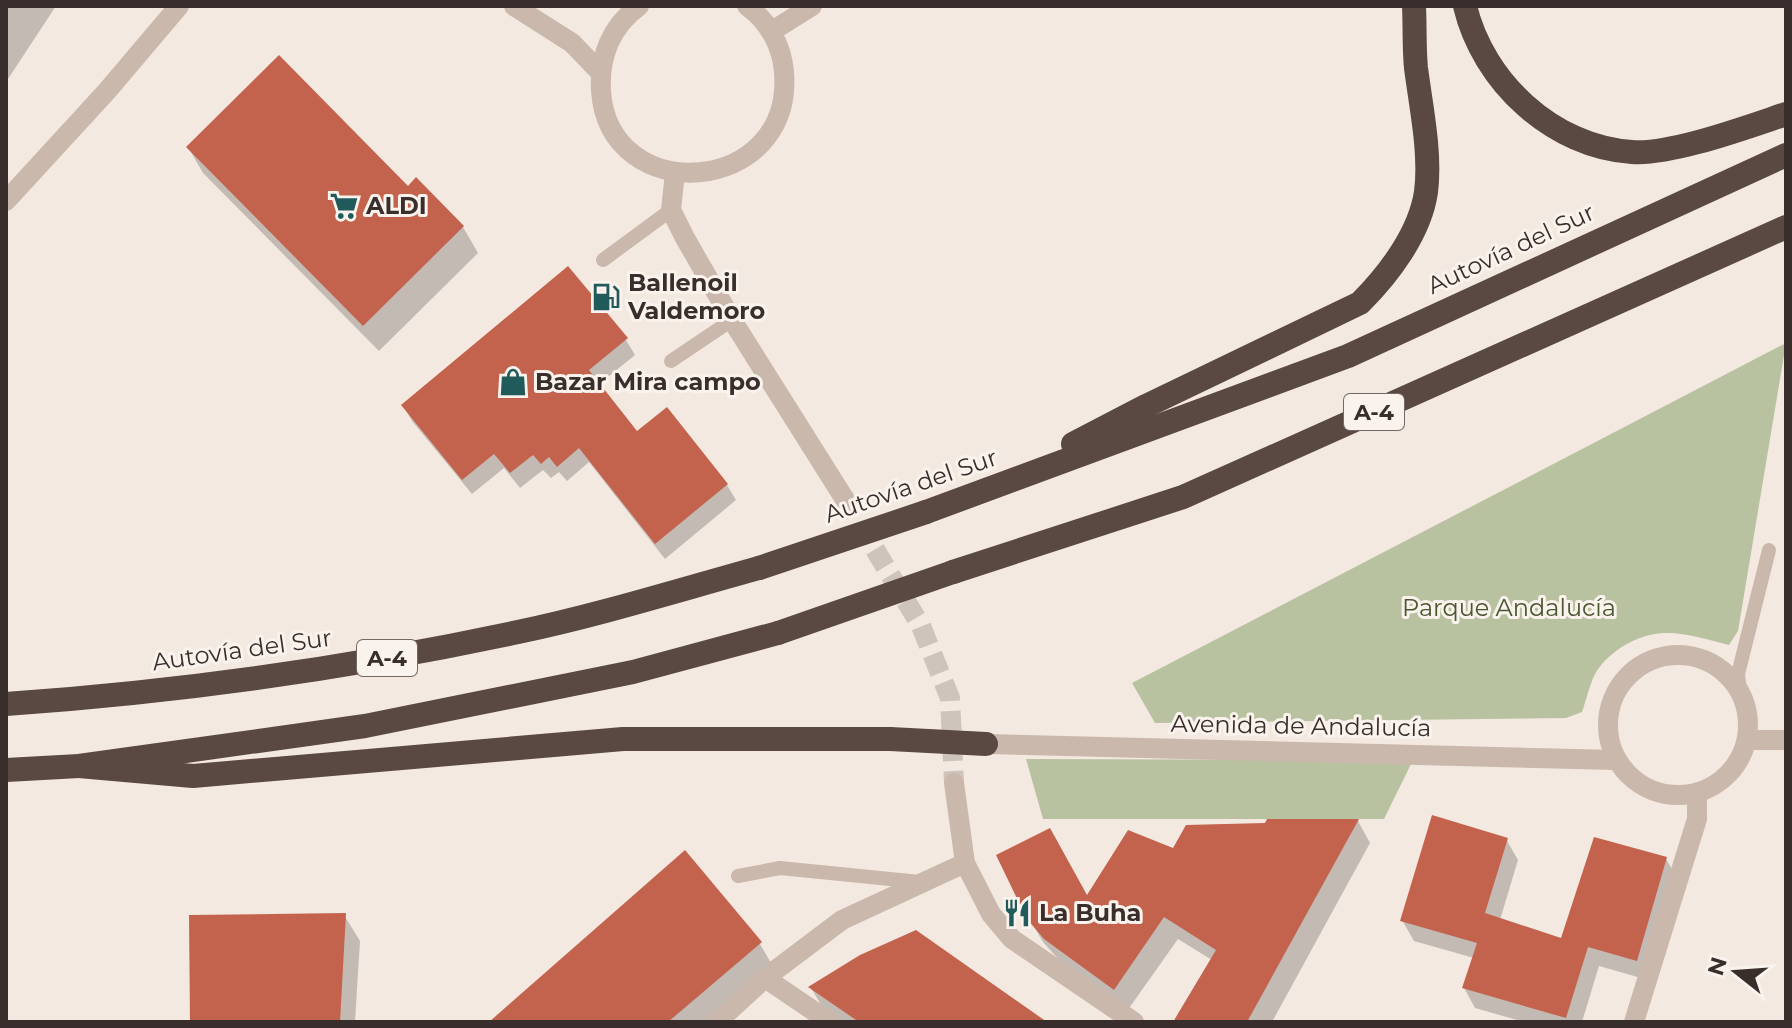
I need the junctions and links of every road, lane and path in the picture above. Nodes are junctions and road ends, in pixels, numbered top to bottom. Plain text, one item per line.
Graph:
1 (179, 6) edge
2 (514, 6) edge
3 (639, 6) edge
4 (747, 6) edge
5 (812, 6) edge
6 (1397, 6) edge
7 (1414, 6) edge
8 (1465, 6) edge
9 (772, 31) junction
10 (1416, 64) junction
11 (600, 72) junction
12 (1786, 114) edge
13 (1786, 155) edge
14 (675, 173) junction
15 (6, 201) edge
16 (671, 210) junction
17 (1786, 227) edge
18 (603, 260) dead end
19 (732, 320) junction
20 (671, 361) dead end
21 (993, 488) junction
22 (844, 498) tunnel mouth
23 (1769, 550) dead end
24 (1740, 692) junction
25 (6, 704) edge
26 (1747, 740) junction
27 (1786, 740) edge
28 (986, 744) joint
29 (1615, 760) junction
30 (79, 766) junction
31 (6, 770) edge
32 (954, 783) tunnel mouth
33 (1697, 793) junction
34 (965, 863) junction
35 (738, 876) dead end
36 (921, 882) junction
37 (765, 978) junction
38 (717, 1022) edge
39 (830, 1022) edge
40 (1134, 1022) edge
41 (1634, 1022) edge

1 - 15 street
2 - 11 street
3 - 11 street
4 - 9 street
5 - 9 street
6 - 10 highway
7 - 10 highway
8 - 12 highway
9 - 14 street
10 - 21 highway
11 - 14 street
13 - 21 highway, Autovía del Sur / A-4
14 - 16 street
16 - 18 lane
16 - 19 street
17 - 30 highway, A-4, bridge
19 - 20 lane
19 - 22 street
21 - 25 highway, Autovía del Sur / A-4, bridge
23 - 24 lane
24 - 26 street
24 - 29 street
26 - 27 street
26 - 33 street
28 - 29 street, Avenida de Andalucía
28 - 30 highway, bridge
29 - 33 street
30 - 31 highway, A-4
32 - 34 street
33 - 41 street
34 - 36 street
34 - 40 street
35 - 36 lane
36 - 37 street
37 - 38 street
37 - 39 street

